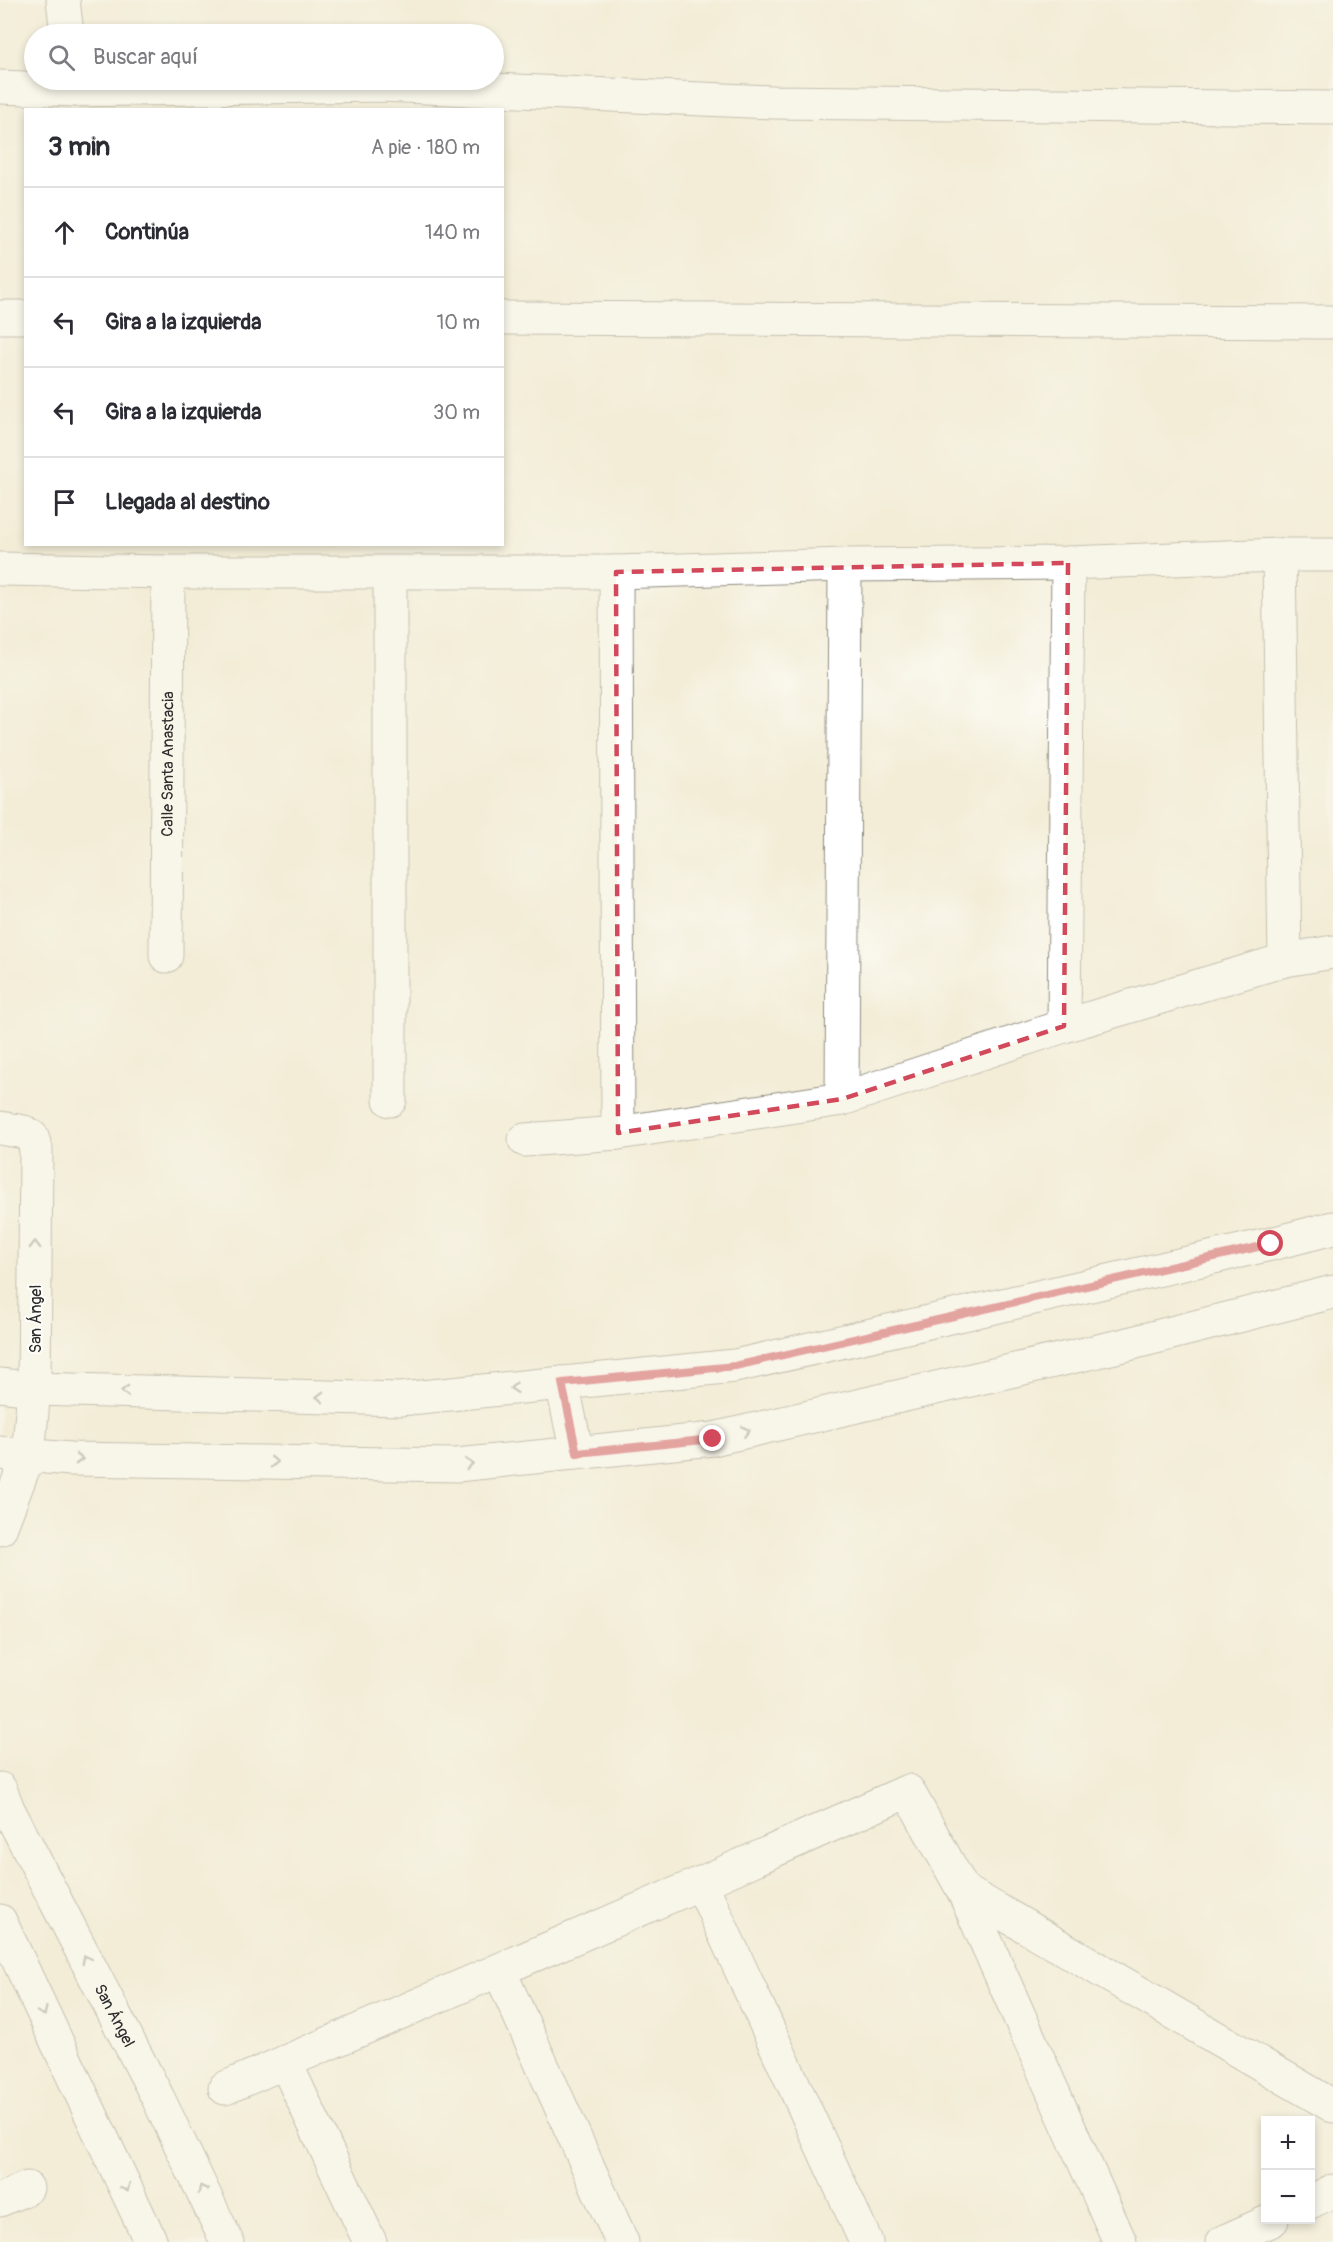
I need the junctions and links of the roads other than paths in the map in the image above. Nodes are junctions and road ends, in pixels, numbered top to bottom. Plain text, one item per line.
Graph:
1 (63, 0) edge
2 (66, 24) edge
3 (0, 87) edge
4 (24, 89) edge
5 (37, 90) edge
6 (189, 90) edge
7 (496, 90) edge
8 (74, 93) edge
9 (1333, 108) edge
10 (0, 317) edge
11 (24, 317) edge
12 (504, 318) edge
13 (1333, 322) edge
14 (1279, 555) junction
15 (1333, 555) edge
16 (1068, 563) junction
17 (845, 565) junction
18 (0, 569) edge
19 (168, 572) junction
20 (616, 572) junction
21 (390, 573) junction
22 (1333, 952) edge
23 (166, 956) dead end
24 (1285, 960) junction
25 (1064, 1026) junction
26 (842, 1099) junction
27 (390, 1100) dead end
28 (0, 1128) edge
29 (618, 1133) junction
30 (525, 1140) dead end
31 (1333, 1228) edge
32 (1333, 1292) edge
33 (562, 1383) junction
34 (0, 1385) edge
35 (34, 1389) junction
36 (577, 1453) junction
37 (14, 1455) edge
38 (0, 1529) edge
39 (0, 1789) edge
40 (701, 1883) junction
41 (963, 1890) junction
42 (0, 1921) edge
43 (499, 1970) junction
44 (285, 2062) junction
45 (225, 2088) dead end
46 (1333, 2106) edge
47 (1333, 2191) edge
48 (1315, 2200) edge
49 (1263, 2224) edge
50 (151, 2242) edge
51 (227, 2242) edge
52 (370, 2242) edge
53 (622, 2242) edge
54 (866, 2242) edge
55 (1120, 2242) edge
56 (1223, 2242) edge

1 - 2 street
3 - 4 street
5 - 8 street
6 - 8 street
7 - 9 street
10 - 11 street
12 - 13 street
14 - 15 street
14 - 16 street
14 - 24 street
16 - 17 street
16 - 25 street
17 - 20 street
17 - 26 street
18 - 19 street
19 - 21 street
19 - 23 street, Calle Santa Anastacia
20 - 21 street
20 - 29 street
21 - 27 street
22 - 24 street
24 - 25 street
25 - 26 street
26 - 29 street
35 -> 28 street, San Ángel
29 - 30 street
31 - 33 street
36 -> 32 street
33 -> 35 street
33 - 36 street
34 - 35 street
35 - 37 street, San Ángel
37 -> 36 street
37 - 38 street, San Ángel
51 -> 39 street, San Ángel
40 - 41 street
40 - 43 street
40 - 54 street
41 - 46 street
41 - 55 street
42 -> 50 street
43 - 44 street
43 - 53 street
44 - 45 street
44 - 52 street
47 - 48 street
49 - 56 street

